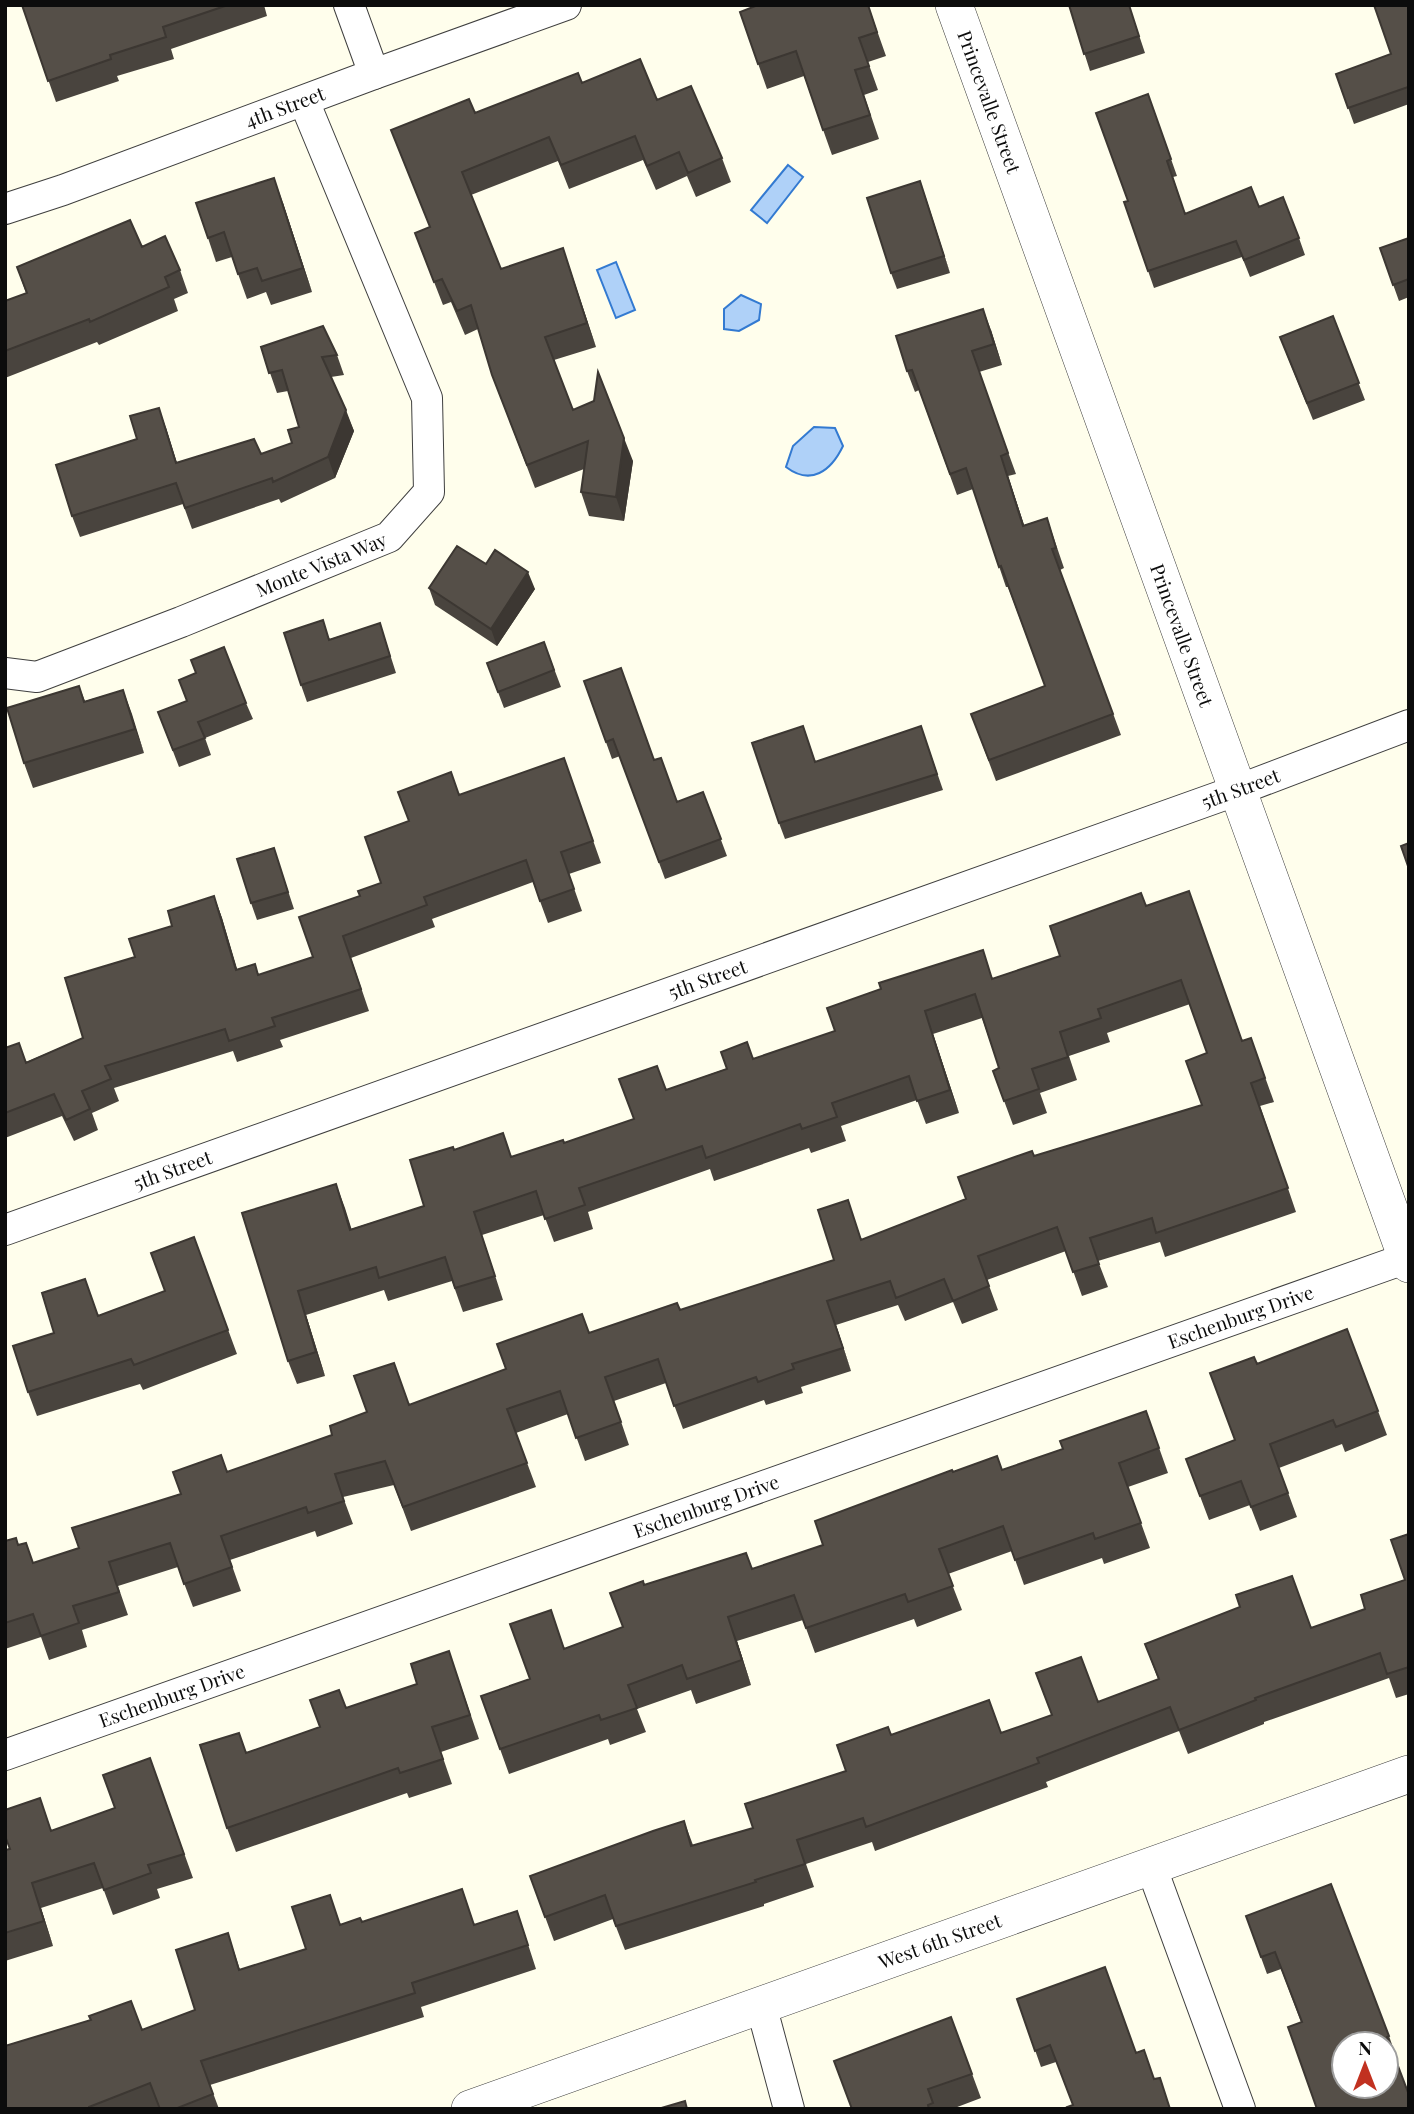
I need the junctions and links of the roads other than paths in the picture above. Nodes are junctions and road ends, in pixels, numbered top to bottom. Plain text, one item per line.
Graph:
1 (349, 5) edge
2 (566, 5) edge
3 (954, 5) edge
4 (374, 74) junction
5 (304, 101) junction
6 (5, 209) edge
7 (5, 673) edge
8 (1409, 725) edge
9 (1238, 790) junction
10 (5, 1230) edge
11 (1408, 1261) edge
12 (5, 1755) edge
13 (1409, 1774) edge
14 (1150, 1866) junction
15 (761, 2004) junction
16 (470, 2109) edge
17 (789, 2109) edge
18 (1240, 2109) edge

1 - 4 street
2 - 4 street, 4th Street
3 - 9 street, Princevalle Street
4 - 5 street, 4th Street
5 - 6 street, 4th Street
5 - 7 street, Monte Vista Way
8 - 9 street, 5th Street
9 - 10 street, 5th Street
9 - 11 street, Princevalle Street
11 - 12 street, Eschenburg Drive
13 - 14 street, West 6th Street
14 - 15 street, West 6th Street
14 - 18 street
15 - 16 street, West 6th Street
15 - 17 street

